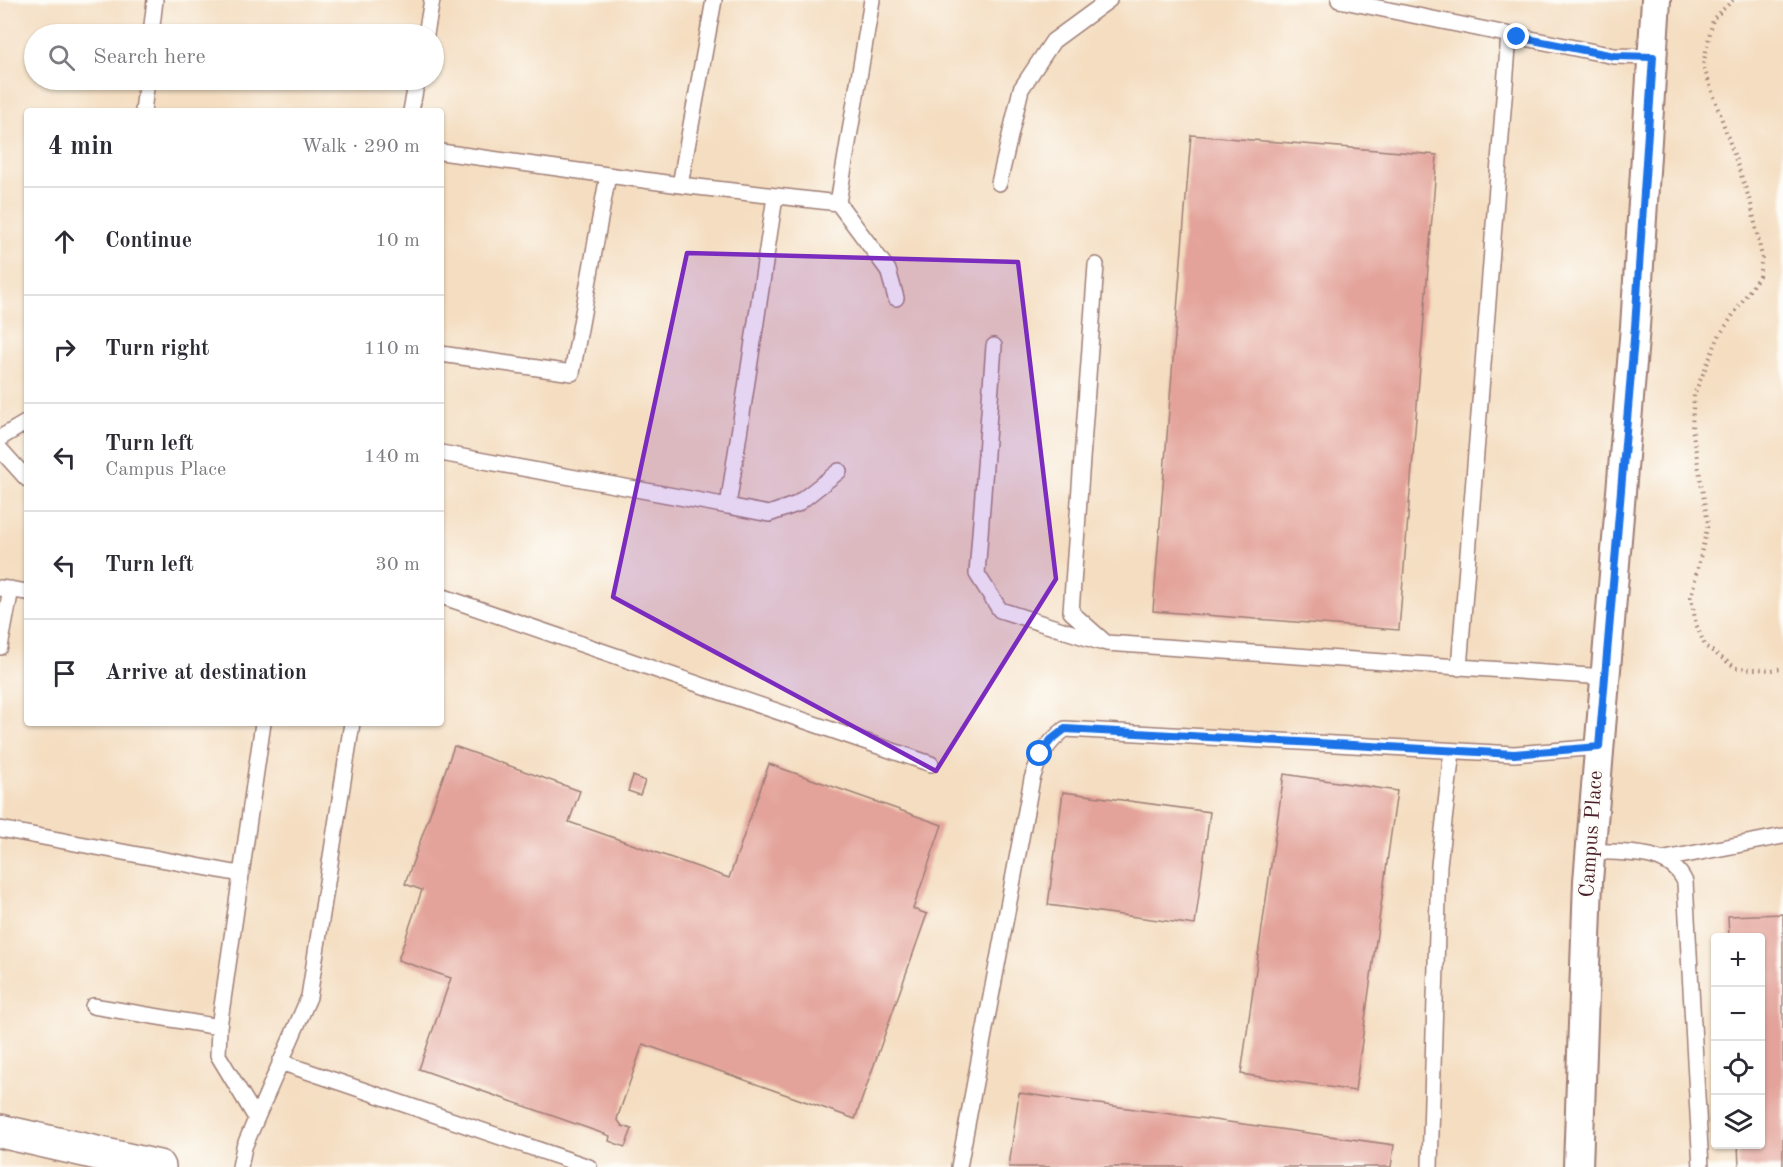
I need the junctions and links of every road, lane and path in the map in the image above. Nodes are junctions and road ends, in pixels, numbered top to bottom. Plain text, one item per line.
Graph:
1 (155, 0) edge
2 (432, 0) edge
3 (714, 0) edge
4 (872, 0) edge
5 (1108, 0) edge
6 (1339, 0) edge
7 (1656, 0) edge
8 (1733, 0) edge
9 (152, 24) edge
10 (428, 24) edge
11 (1509, 35) junction
12 (1653, 57) junction
13 (146, 90) edge
14 (415, 90) edge
15 (144, 108) edge
16 (412, 108) edge
17 (444, 152) edge
18 (608, 175) junction
19 (999, 183) dead end
20 (680, 185) junction
21 (775, 197) junction
22 (838, 203) junction
23 (1096, 265) dead end
24 (896, 298) dead end
25 (994, 346) dead end
26 (444, 354) edge
27 (24, 424) edge
28 (0, 438) edge
29 (0, 449) edge
30 (444, 454) edge
31 (839, 471) dead end
32 (24, 476) edge
33 (728, 506) junction
34 (5, 589) edge
35 (24, 592) edge
36 (444, 597) edge
37 (1106, 643) junction
38 (0, 647) edge
39 (1459, 668) junction
40 (1783, 668) edge
41 (1605, 677) junction
42 (263, 726) edge
43 (352, 726) edge
44 (1599, 747) junction
45 (1452, 751) junction
46 (931, 764) dead end
47 (0, 829) edge
48 (1783, 836) edge
49 (1590, 851) junction
50 (1665, 859) junction
51 (240, 874) junction
52 (93, 1006) dead end
53 (219, 1027) junction
54 (280, 1062) junction
55 (256, 1118) junction
56 (0, 1131) edge
57 (159, 1167) edge
58 (240, 1167) edge
59 (589, 1167) edge
60 (959, 1167) edge
61 (1430, 1167) edge
62 (1578, 1167) edge
63 (1701, 1167) edge

1 - 9 lane
2 - 10 lane
3 - 20 lane
4 - 22 lane
5 - 19 lane
6 - 11 lane
7 - 12 street, Campus Place
8 - 40 path
11 - 12 lane
11 - 39 lane
12 - 41 street, Campus Place
13 - 15 lane
14 - 16 lane
17 - 18 lane
18 - 20 lane
18 - 26 lane
20 - 21 lane
21 - 22 lane
21 - 33 lane
22 - 24 lane
23 - 37 lane
25 - 37 lane
27 - 28 lane
29 - 32 lane
30 - 33 lane
31 - 33 lane
34 - 35 lane
34 - 38 lane
36 - 46 lane
37 - 39 lane
39 - 41 lane
41 - 44 street, Campus Place
42 - 51 lane
43 - 54 lane
44 - 45 lane
44 - 49 street, Campus Place
45 - 60 lane
45 - 61 lane
47 - 51 lane
48 - 50 lane
49 - 50 lane
49 - 62 street, Campus Place
50 - 63 lane
51 - 53 lane
52 - 53 lane
53 - 55 lane
54 - 55 lane
54 - 59 lane
55 - 58 lane
56 - 57 street

